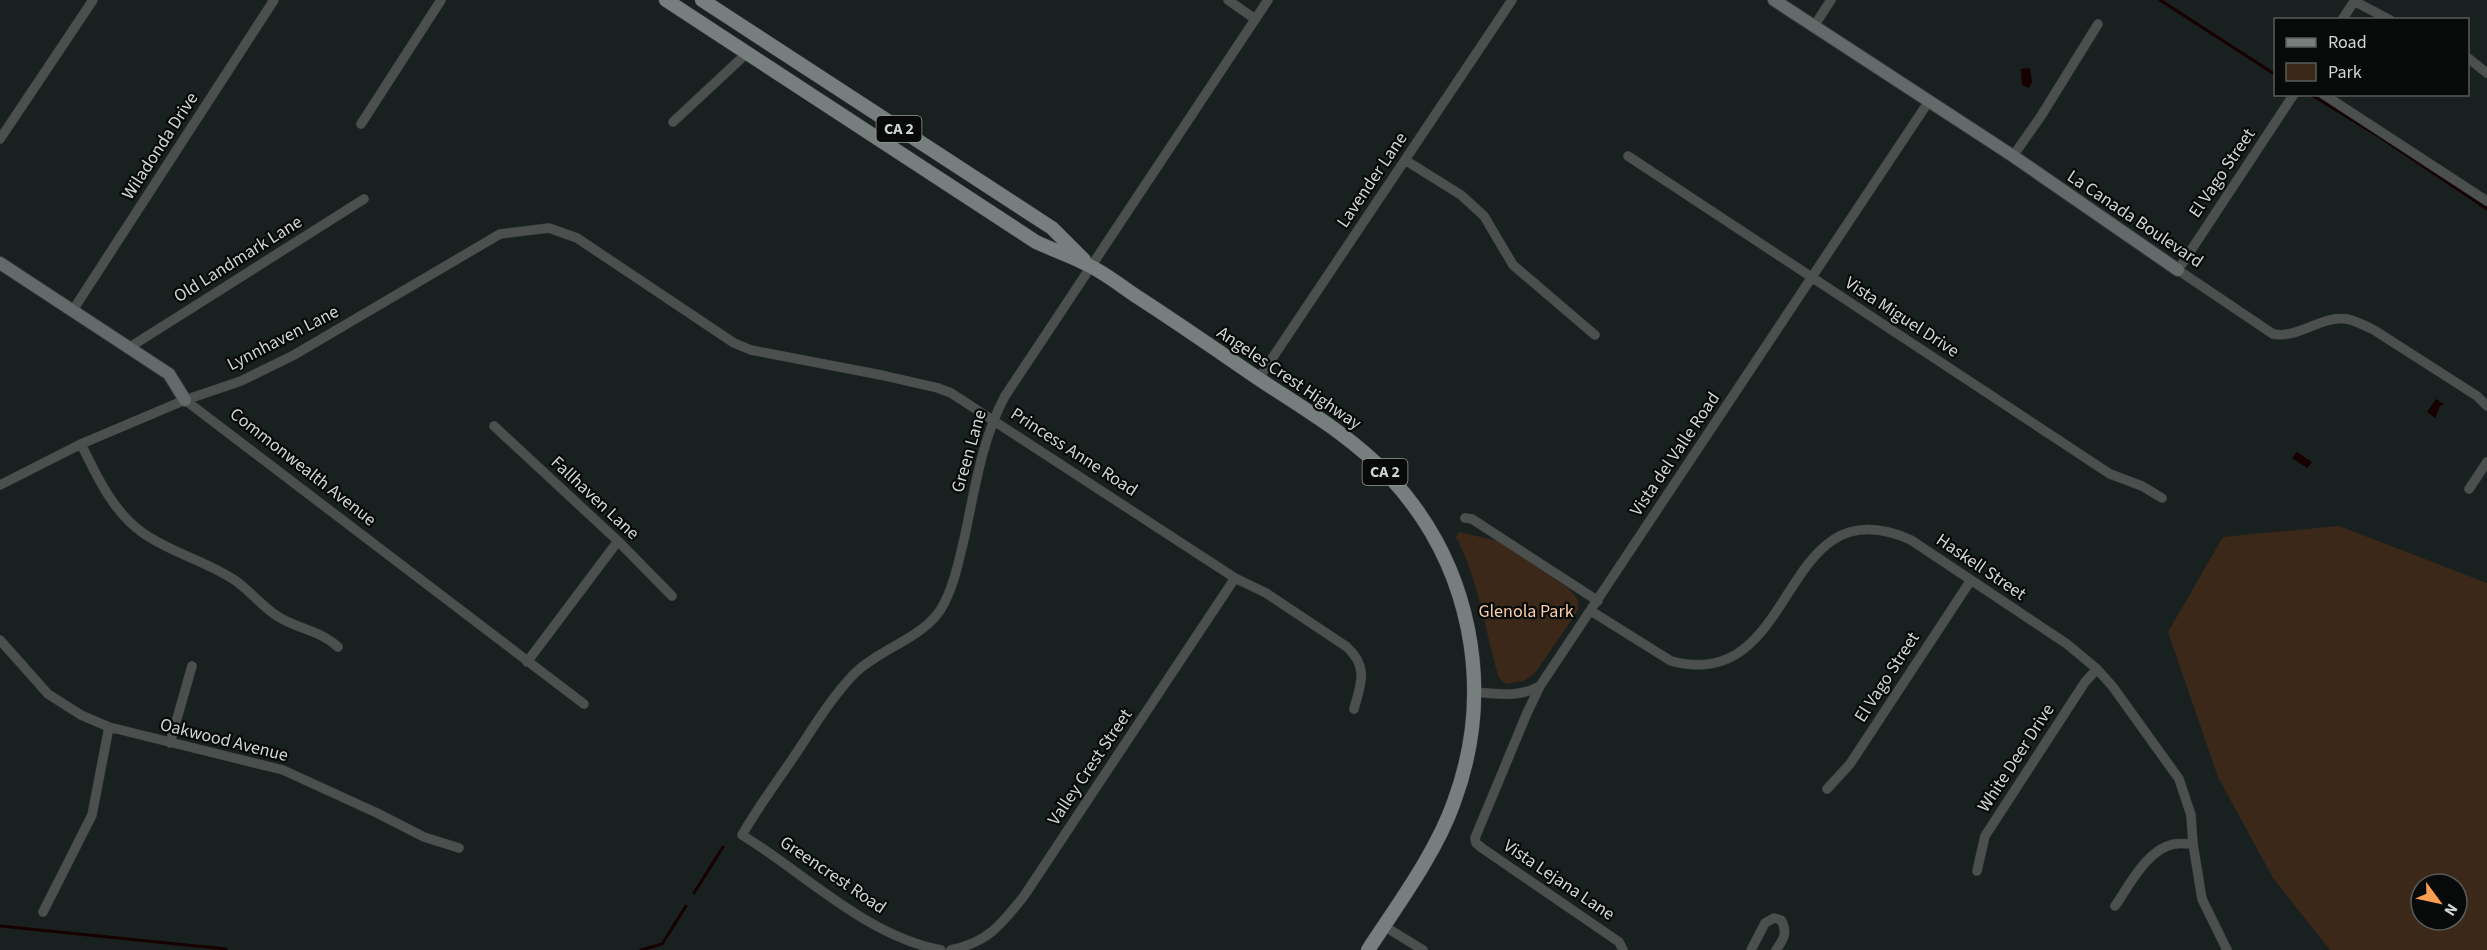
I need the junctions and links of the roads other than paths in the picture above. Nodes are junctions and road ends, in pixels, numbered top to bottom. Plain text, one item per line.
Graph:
1 (93, 0) edge
2 (274, 0) edge
3 (441, 0) edge
4 (666, 0) edge
5 (1228, 0) edge
6 (1268, 0) edge
7 (1512, 0) edge
8 (1774, 0) edge
9 (1831, 0) edge
10 (2355, 0) edge
11 (705, 1) edge
12 (686, 13) junction
13 (2343, 18) edge
14 (2386, 18) edge
15 (1256, 19) junction
16 (2098, 24) dead end
17 (1814, 26) junction
18 (747, 53) junction
19 (2469, 59) edge
20 (2487, 73) edge
21 (2293, 96) edge
22 (2327, 96) edge
23 (1929, 101) junction
24 (673, 122) dead end
25 (361, 124) dead end
26 (0, 139) edge
27 (1628, 156) dead end
28 (2013, 156) junction
29 (1405, 160) junction
30 (364, 199) dead end
31 (2487, 201) edge
32 (577, 238) joint
33 (0, 263) edge
34 (1090, 266) junction
35 (2178, 270) junction
36 (1811, 278) junction
37 (73, 310) junction
38 (1595, 335) dead end
39 (130, 347) junction
40 (1259, 378) junction
41 (185, 400) junction
42 (2487, 406) edge
43 (993, 418) junction
44 (494, 426) dead end
45 (81, 444) junction
46 (2487, 462) edge
47 (0, 485) edge
48 (2469, 489) dead end
49 (2162, 498) dead end
50 (1465, 518) dead end
51 (618, 541) junction
52 (1235, 578) junction
53 (1971, 580) junction
54 (672, 596) dead end
55 (1598, 601) junction
56 (1591, 611) junction
57 (0, 640) edge
58 (338, 648) dead end
59 (527, 662) junction
60 (192, 666) dead end
61 (2097, 669) junction
62 (1540, 687) junction
63 (1474, 692) junction
64 (584, 704) dead end
65 (1354, 709) dead end
66 (109, 727) junction
67 (170, 743) junction
68 (1827, 789) dead end
69 (742, 835) joint
70 (1475, 838) joint
71 (2193, 844) junction
72 (459, 848) dead end
73 (1977, 871) dead end
74 (2115, 906) dead end
75 (43, 912) dead end
76 (1384, 926) junction
77 (941, 950) edge
78 (951, 950) edge
79 (1368, 950) edge
80 (1423, 950) edge
81 (1623, 950) edge
82 (1750, 950) edge
83 (1776, 950) edge
84 (2227, 950) edge

1 - 26 street
2 - 37 street, Wiladonda Drive
3 - 25 street
4 - 12 main road, Angeles Crest Highway / CA 2
5 - 15 street
6 - 15 street, Green Lane
7 - 29 street, Lavender Lane
8 - 17 street, La Canada Boulevard
9 - 17 street
10 - 13 street
10 - 14 street
11 - 12 street
11 - 34 main road, Angeles Crest Highway / CA 2
12 - 18 main road, Angeles Crest Highway / CA 2
15 - 34 street, Green Lane
16 - 28 street
17 - 23 street, La Canada Boulevard
18 - 24 street
18 - 34 main road, Angeles Crest Highway / CA 2
19 - 20 street
21 - 35 street, El Vago Street
22 - 31 street
23 - 28 street, La Canada Boulevard
23 - 36 street, Vista del Valle Road
27 - 36 street, Vista Miguel Drive
28 - 35 street, La Canada Boulevard
29 - 38 street
29 - 40 street, Lavender Lane
30 - 39 street, Old Landmark Lane
32 - 41 street, Lynnhaven Lane
32 - 43 street, Princess Anne Road
33 - 37 street, Commonwealth Avenue
34 - 40 main road, Angeles Crest Highway / CA 2
34 - 43 street, Green Lane
35 - 42 street, La Canada Boulevard
36 - 49 street, Vista Miguel Drive
36 - 55 street, Vista del Valle Road
37 - 39 street, Commonwealth Avenue
39 - 41 street, Commonwealth Avenue
40 - 63 main road, Angeles Crest Highway / CA 2
41 - 45 street, Lynnhaven Lane
41 - 59 street, Commonwealth Avenue
43 - 52 street, Princess Anne Road
43 - 69 street, Green Lane
44 - 51 street, Fallhaven Lane
45 - 47 street, Lynnhaven Lane
45 - 58 street
46 - 48 street
50 - 55 street
51 - 54 street, Fallhaven Lane
51 - 59 street
52 - 65 street, Princess Anne Road
52 - 78 street, Valley Crest Street
53 - 56 street, Haskell Street
53 - 61 street, Haskell Street
53 - 68 street, El Vago Street
55 - 56 street, Vista del Valle Road
56 - 62 street, Vista del Valle Road
57 - 66 street, Oakwood Avenue
59 - 64 street, Commonwealth Avenue
60 - 67 street
61 - 71 street, Haskell Street
61 - 73 street, White Deer Drive
62 - 63 street
62 - 70 street, Vista del Valle Road
63 - 76 main road, Angeles Crest Highway / CA 2
66 - 67 street, Oakwood Avenue
66 - 75 street
67 - 72 street, Oakwood Avenue
69 - 77 street, Greencrest Road
70 - 81 street, Vista Lejana Lane
71 - 74 street
71 - 84 street, Haskell Street
76 - 79 main road, Angeles Crest Highway / CA 2
76 - 80 street
82 - 83 street

